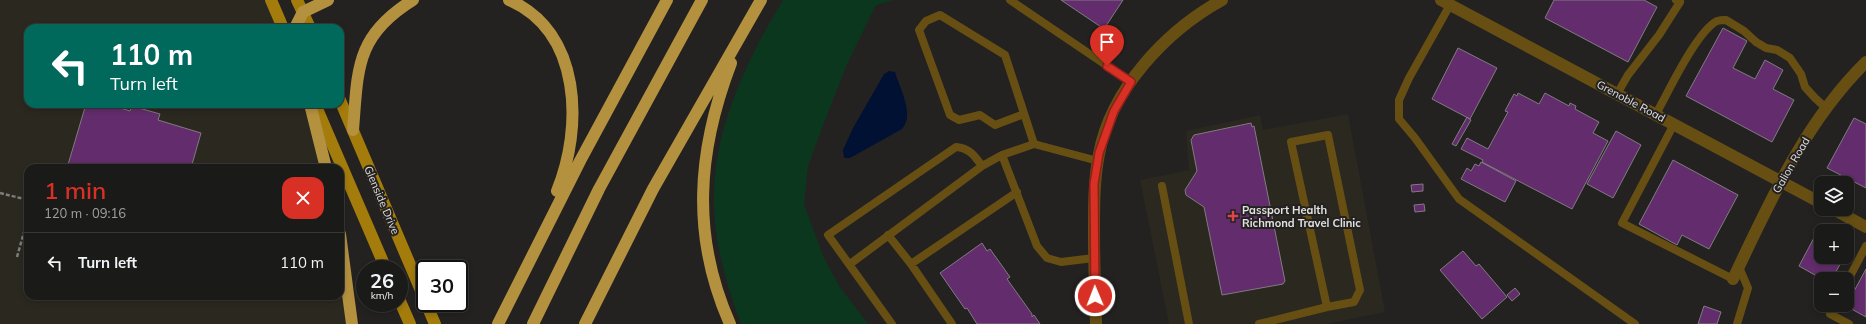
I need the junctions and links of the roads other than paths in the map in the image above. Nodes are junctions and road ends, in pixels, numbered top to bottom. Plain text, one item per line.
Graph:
1 (271, 0) edge
2 (297, 0) edge
3 (328, 0) edge
4 (413, 0) edge
5 (509, 0) edge
6 (667, 0) edge
7 (702, 0) edge
8 (761, 0) edge
9 (1010, 0) edge
10 (1222, 0) edge
11 (1676, 0) edge
12 (1446, 2) edge
13 (302, 12) junction
14 (281, 24) edge
15 (297, 24) edge
16 (308, 24) edge
17 (746, 24) junction
18 (1866, 62) edge
19 (1131, 82) junction
20 (1617, 94) junction
21 (311, 108) edge
22 (317, 108) edge
23 (343, 108) edge
24 (1826, 108) junction
25 (1024, 114) junction
26 (1656, 114) junction
27 (1674, 124) junction
28 (353, 130) junction
29 (1034, 144) junction
30 (1002, 155) junction
31 (1098, 161) junction
32 (325, 164) edge
33 (341, 164) edge
34 (982, 166) junction
35 (344, 171) edge
36 (1780, 181) junction
37 (1162, 186) dead end
38 (1017, 192) junction
39 (1814, 199) edge
40 (1846, 216) edge
41 (1866, 227) edge
42 (888, 235) junction
43 (1866, 246) edge
44 (530, 257) junction
45 (1094, 258) junction
46 (382, 260) edge
47 (344, 264) edge
48 (850, 264) junction
49 (911, 264) junction
50 (1739, 267) junction
51 (1852, 272) edge
52 (416, 279) edge
53 (1734, 280) joint
54 (1326, 307) junction
55 (405, 312) edge
56 (430, 312) edge
57 (1831, 312) edge
58 (352, 324) edge
59 (410, 324) edge
60 (435, 324) edge
61 (498, 324) edge
62 (533, 324) edge
63 (585, 324) edge
64 (730, 324) edge
65 (892, 324) edge
66 (952, 324) edge
67 (1096, 324) edge
68 (1189, 324) edge
69 (1259, 324) edge
70 (1635, 324) edge
71 (1737, 324) edge
72 (1849, 324) edge

1 - 14 main road
2 - 13 main road
3 - 13 highway
4 - 28 highway
5 - 44 highway
6 - 44 highway
7 - 62 highway
8 - 17 highway
9 - 19 lane
10 - 19 street
11 - 20 lane
12 - 20 street, Grenoble Road
12 - 70 lane
13 - 15 highway
13 - 16 main road
17 - 63 highway
17 - 64 highway
18 - 24 street, Galion Road
19 - 31 street
20 - 26 street, Grenoble Road
21 - 32 highway
22 - 33 main road, Glenside Drive
23 - 28 main road, Glenside Drive
24 - 26 lane
24 - 36 street, Galion Road
25 - 25 lane
25 - 29 lane
26 - 27 street, Grenoble Road
27 - 36 street, Grenoble Road
27 - 53 lane
28 - 52 main road, Glenside Drive
29 - 30 lane
29 - 31 lane
30 - 34 lane
30 - 38 lane
31 - 45 street
34 - 42 lane
34 - 48 lane
35 - 46 main road, Glenside Drive
36 - 39 street, Grenoble Road
36 - 50 street, Galion Road
37 - 68 lane
38 - 45 lane
38 - 49 lane
40 - 41 street
42 - 48 lane
42 - 49 lane
43 - 51 lane
44 - 61 highway
45 - 67 street
47 - 58 highway
48 - 65 lane
49 - 66 lane
50 - 53 street, Galion Road
50 - 71 lane
54 - 54 lane
54 - 69 lane
55 - 59 main road
56 - 60 main road
57 - 72 lane

